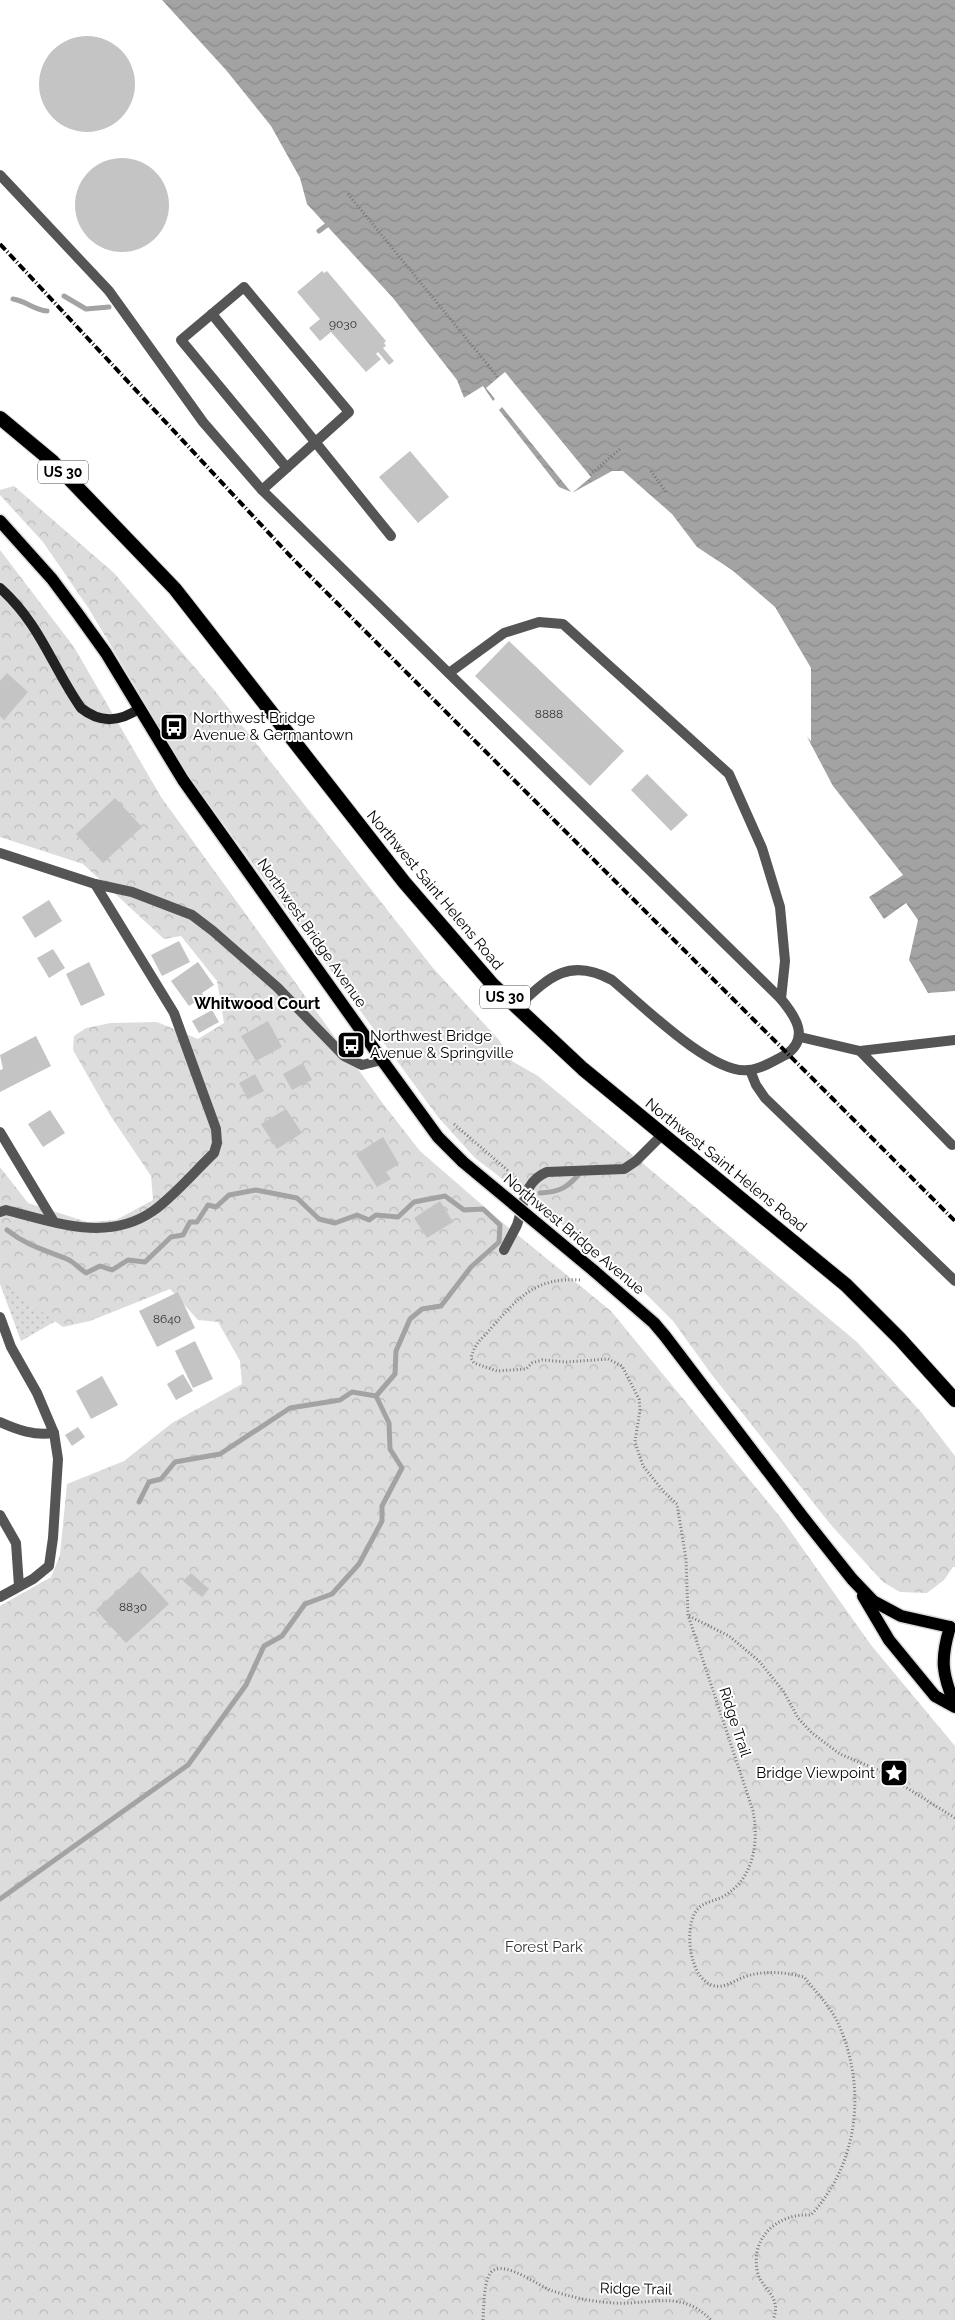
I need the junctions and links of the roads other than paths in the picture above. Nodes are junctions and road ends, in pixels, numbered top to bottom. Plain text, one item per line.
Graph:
1 (0, 175) edge
2 (212, 314) junction
3 (0, 418) edge
4 (316, 443) junction
5 (287, 468) junction
6 (262, 490) junction
7 (0, 521) edge
8 (391, 536) dead end
9 (0, 588) edge
10 (449, 673) junction
11 (140, 708) junction
12 (0, 853) edge
13 (95, 884) junction
14 (781, 999) junction
15 (516, 1008) junction
16 (800, 1037) junction
17 (955, 1040) edge
18 (860, 1051) junction
19 (382, 1060) junction
20 (750, 1070) junction
21 (0, 1132) edge
22 (663, 1134) junction
23 (952, 1145) dead end
24 (0, 1212) edge
25 (54, 1222) junction
26 (504, 1250) dead end
27 (955, 1280) edge
28 (0, 1317) edge
29 (955, 1400) edge
30 (0, 1422) edge
31 (54, 1433) junction
32 (0, 1515) edge
33 (852, 1579) junction
34 (19, 1586) junction
35 (0, 1597) edge
36 (953, 1626) edge
37 (955, 1706) edge

1 - 6 street
2 - 4 street
2 - 4 street
2 - 5 street
3 - 15 highway, Northwest Saint Helens Road / US 30
4 - 5 street
4 - 8 street
5 - 6 street
6 - 10 street
7 - 11 main road, Northwest Bridge Avenue
9 - 11 main road
10 - 14 street
10 - 14 street
11 - 19 main road, Northwest Bridge Avenue
12 - 13 street
13 - 19 street
13 - 25 street
14 - 16 street
15 - 20 street
15 - 22 highway, Northwest Saint Helens Road / US 30
16 - 18 street
16 - 20 street
17 - 18 street
18 - 23 street
19 - 33 main road, Northwest Bridge Avenue, bridge
20 - 27 street
21 - 25 street
22 - 26 street
22 - 29 highway, Northwest Saint Helens Road / US 30
24 - 25 street
28 - 31 street
30 - 31 street
31 - 34 street
32 - 34 street
33 - 36 main road, Northwest Bridge Avenue
33 - 37 main road, Northwest Bridge Avenue
34 - 35 street
36 - 37 main road, Northwest Bridge Avenue

